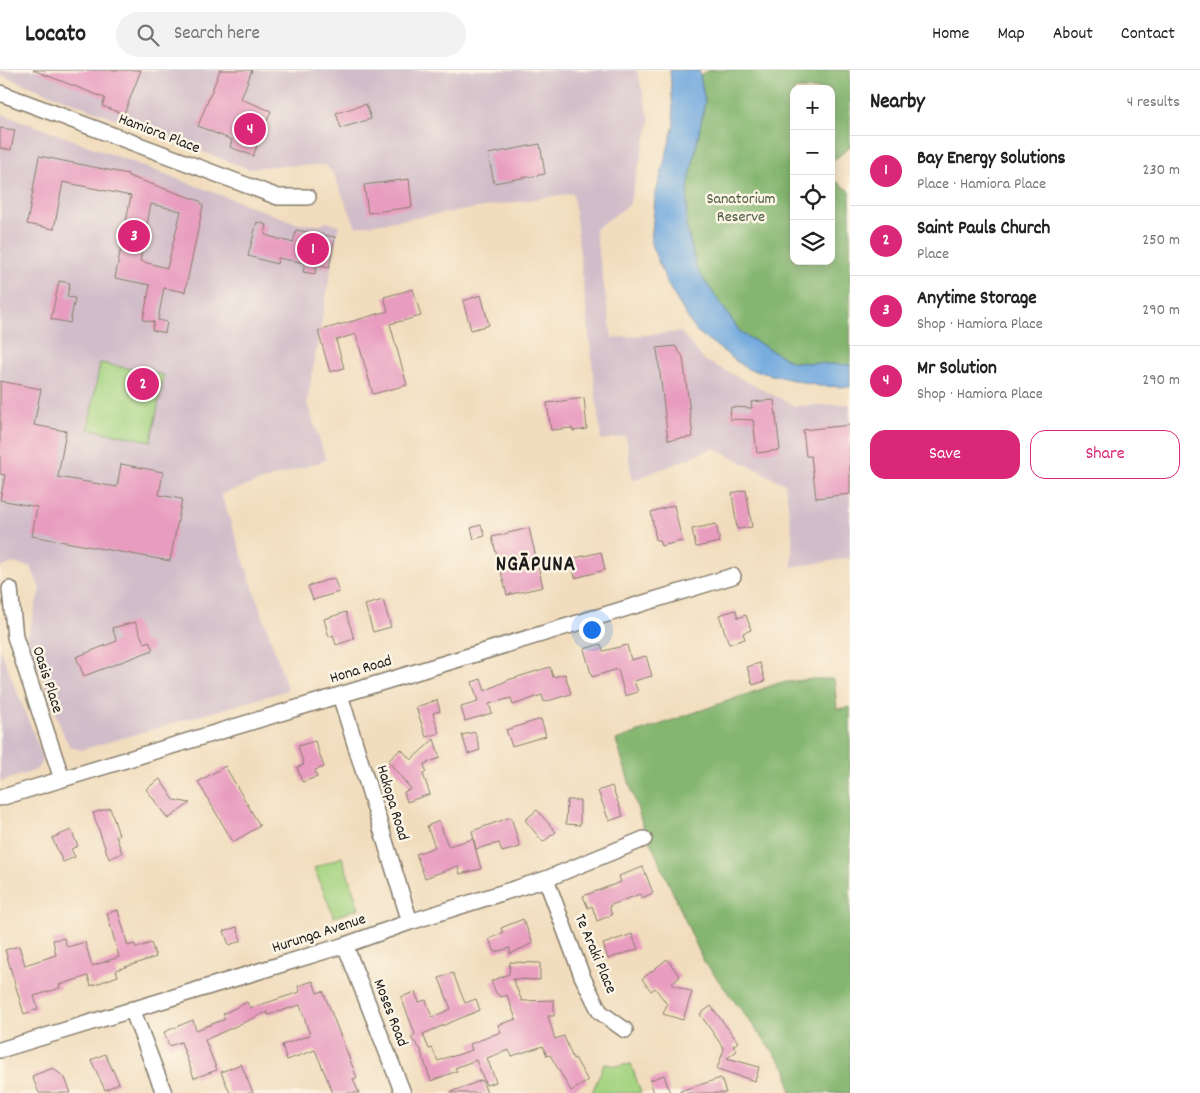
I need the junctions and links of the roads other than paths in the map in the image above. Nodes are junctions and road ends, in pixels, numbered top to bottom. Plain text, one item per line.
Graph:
1 (0, 92) edge
2 (308, 197) dead end
3 (733, 576) dead end
4 (10, 589) dead end
5 (340, 695) junction
6 (62, 779) junction
7 (0, 798) edge
8 (644, 839) dead end
9 (546, 879) junction
10 (410, 922) junction
11 (345, 945) junction
12 (132, 1009) junction
13 (625, 1030) dead end
14 (0, 1050) edge
15 (164, 1093) edge
16 (403, 1093) edge

1 - 2 street, Hamiora Place
3 - 5 street, Hona Road
4 - 6 street, Oasis Place
5 - 6 street, Hona Road
5 - 10 street, Hakopa Road
6 - 7 street, Hona Road
8 - 9 street, Hurunga Avenue
9 - 10 street, Hurunga Avenue
9 - 13 street, Te Araki Place
10 - 11 street, Hurunga Avenue
11 - 12 street, Hurunga Avenue
11 - 16 street, Moses Road
12 - 14 street, Hurunga Avenue
12 - 15 street

